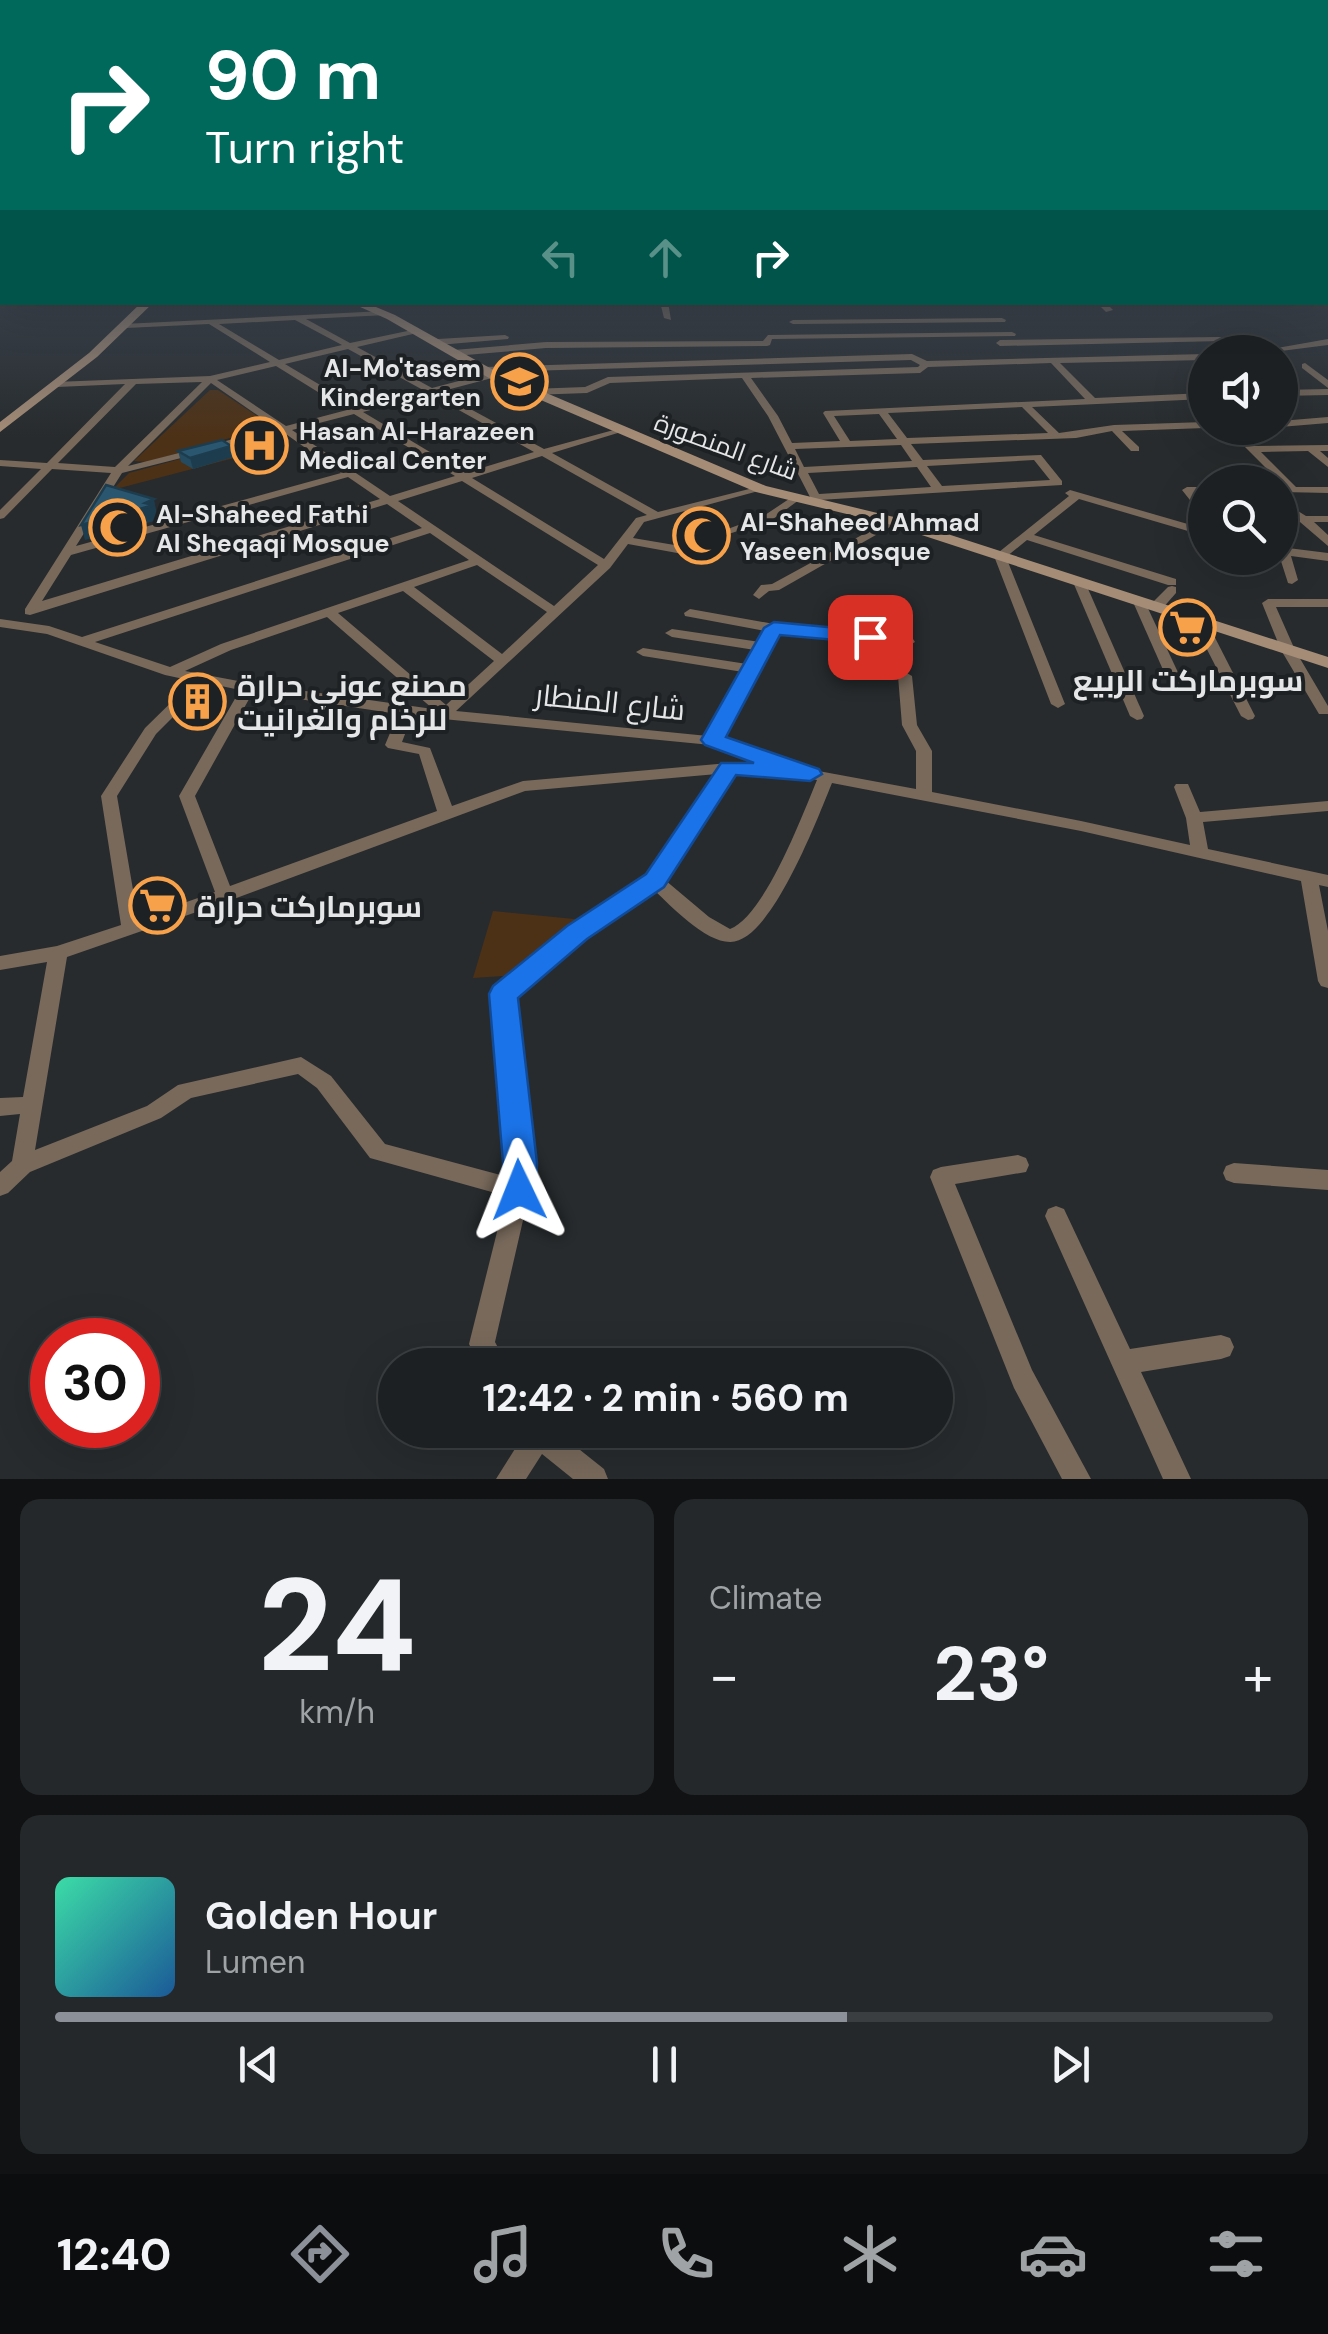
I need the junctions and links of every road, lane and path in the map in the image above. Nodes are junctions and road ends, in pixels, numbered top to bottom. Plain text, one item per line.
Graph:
1 (146, 305) edge
2 (362, 305) edge
3 (665, 305) edge
4 (1103, 305) edge
5 (1109, 310) dead end
6 (384, 313) junction
7 (298, 318) junction
8 (668, 318) dead end
9 (211, 322) junction
10 (792, 322) dead end
11 (126, 326) junction
12 (414, 331) junction
13 (1012, 334) junction
14 (669, 335) dead end
15 (1188, 339) edge
16 (438, 342) junction
17 (1027, 342) junction
18 (1328, 342) edge
19 (982, 343) dead end
20 (348, 346) junction
21 (1298, 346) edge
22 (454, 354) junction
23 (1188, 357) edge
24 (1050, 361) junction
25 (276, 362) junction
26 (926, 364) junction
27 (1305, 366) dead end
28 (488, 372) junction
29 (746, 376) junction
30 (210, 380) junction
31 (134, 381) junction
32 (57, 384) junction
33 (1328, 388) edge
34 (1298, 391) edge
35 (430, 392) junction
36 (531, 392) junction
37 (1180, 397) junction
38 (1188, 397) edge
39 (1133, 398) junction
40 (1092, 400) junction
41 (1024, 404) junction
42 (1188, 405) edge
43 (354, 411) junction
44 (882, 411) junction
45 (1328, 420) edge
46 (1298, 422) edge
47 (1188, 423) edge
48 (1159, 426) junction
49 (0, 428) edge
50 (286, 428) junction
51 (1114, 428) junction
52 (618, 430) junction
53 (1019, 435) junction
54 (1056, 436) junction
55 (904, 441) junction
56 (846, 444) junction
57 (1248, 445) edge
58 (788, 446) junction
59 (1312, 448) junction
60 (1328, 448) edge
61 (1135, 449) dead end
62 (1252, 449) junction
63 (541, 454) junction
64 (1037, 457) junction
65 (0, 464) edge
66 (920, 464) junction
67 (1328, 464) edge
68 (1265, 465) edge
69 (48, 467) junction
70 (118, 470) junction
71 (801, 470) junction
72 (348, 474) junction
73 (462, 478) junction
74 (1058, 483) junction
75 (938, 488) junction
76 (761, 489) junction
77 (1298, 490) edge
78 (1328, 490) edge
79 (1078, 495) junction
80 (796, 498) junction
81 (388, 500) junction
82 (814, 500) junction
83 (654, 514) junction
84 (0, 516) edge
85 (1298, 517) edge
86 (1298, 519) edge
87 (1306, 519) junction
88 (1328, 519) edge
89 (893, 521) junction
90 (1188, 528) edge
91 (430, 529) junction
92 (722, 533) edge
93 (1025, 536) junction
94 (626, 540) junction
95 (1328, 542) edge
96 (66, 553) junction
97 (1298, 553) edge
98 (710, 556) dead end
99 (1000, 556) junction
100 (1328, 558) edge
101 (477, 561) junction
102 (606, 565) junction
103 (1290, 575) edge
104 (1292, 580) dead end
105 (1080, 582) junction
106 (405, 586) junction
107 (759, 595) dead end
108 (1139, 602) junction
109 (1328, 603) edge
110 (1156, 607) junction
111 (31, 609) junction
112 (554, 612) junction
113 (330, 613) junction
114 (690, 613) dead end
115 (1200, 622) junction
116 (0, 623) edge
117 (20, 628) junction
118 (774, 628) junction
119 (672, 633) dead end
120 (84, 641) junction
121 (908, 642) dead end
122 (763, 648) junction
123 (1288, 650) junction
124 (642, 652) dead end
125 (501, 660) junction
126 (1328, 663) edge
127 (750, 669) junction
128 (170, 672) junction
129 (904, 676) dead end
130 (204, 678) junction
131 (1175, 681) dead end
132 (249, 687) junction
133 (1058, 704) dead end
134 (407, 711) junction
135 (1324, 711) dead end
136 (446, 713) junction
137 (1137, 716) dead end
138 (1248, 716) dead end
139 (713, 740) junction
140 (730, 768) junction
141 (818, 776) junction
142 (1182, 787) dead end
143 (924, 796) junction
144 (1328, 806) edge
145 (446, 814) junction
146 (1194, 818) junction
147 (1200, 850) junction
148 (1319, 879) edge
149 (655, 881) junction
150 (224, 896) junction
151 (132, 929) junction
152 (58, 954) junction
153 (0, 963) edge
154 (1328, 981) edge
155 (30, 1105) junction
156 (0, 1107) edge
157 (22, 1165) junction
158 (1018, 1165) dead end
159 (1234, 1173) dead end
160 (1328, 1180) edge
161 (0, 1186) edge
162 (519, 1190) junction
163 (1056, 1216) dead end
164 (1221, 1347) dead end
165 (484, 1348) edge
166 (1122, 1363) junction
167 (528, 1448) edge
168 (555, 1448) edge
169 (510, 1479) edge
170 (594, 1479) edge
171 (1076, 1479) edge
172 (1177, 1479) edge

1 - 11 main road
2 - 6 main road, شارع المنصورة
3 - 8 street
4 - 5 street
6 - 7 street
6 - 12 main road, شارع المنصورة
7 - 9 street
7 - 20 street
9 - 11 street
9 - 25 street
10 - 13 street
11 - 32 main road
12 - 16 main road, شارع المنصورة
12 - 20 street
13 - 17 street
13 - 22 street
14 - 16 street
15 - 17 street
16 - 22 main road, شارع المنصورة
17 - 19 street
17 - 24 street
18 - 21 street
20 - 25 street
20 - 35 street
22 - 28 main road, شارع المنصورة
23 - 24 street
24 - 26 street
24 - 40 street
25 - 30 street
25 - 43 street
26 - 28 street
26 - 29 street
27 - 33 street
28 - 35 street
28 - 36 main road, شارع المنصورة
29 - 36 street
29 - 58 street
30 - 31 street
30 - 50 street
30 - 70 street
31 - 32 street
31 - 69 street
32 - 49 main road
33 - 34 street
35 - 43 street
35 - 63 street
36 - 52 main road, شارع المنصورة
37 - 38 street
37 - 39 street
37 - 42 street
39 - 40 street
39 - 48 street
40 - 41 street
41 - 44 street
41 - 54 street
43 - 50 street
43 - 73 street
44 - 55 street
44 - 56 street
45 - 46 street
47 - 48 street
48 - 51 street
50 - 70 street
50 - 72 street
51 - 54 street
51 - 61 street
52 - 63 street
52 - 76 main road, شارع المنصورة
53 - 54 street
53 - 55 street
53 - 64 street
55 - 56 street
55 - 66 street
56 - 58 street
57 - 62 street
58 - 71 street
59 - 60 street
59 - 62 street
59 - 67 street
62 - 68 street
63 - 73 street
63 - 83 street
64 - 66 street
64 - 74 street
65 - 69 street
66 - 71 street
66 - 75 street
69 - 70 street
69 - 84 street
70 - 96 street
71 - 82 street
72 - 81 street
72 - 96 street
73 - 81 street
73 - 102 street
74 - 75 street
74 - 79 street
75 - 82 street
76 - 80 main road, شارع المنصورة
76 - 83 street
77 - 78 street
79 - 90 street
79 - 93 street
80 - 82 main road, شارع المنصورة
80 - 92 street
81 - 91 street
81 - 111 street
82 - 89 main road, شارع المنصورة
83 - 94 street
85 - 87 street
86 - 87 street
87 - 88 street
87 - 95 street
89 - 99 main road, شارع المنصورة
89 - 107 street
91 - 101 street
91 - 120 street
93 - 99 street
93 - 110 street
94 - 98 street
94 - 102 street
96 - 111 street
97 - 100 street
99 - 105 main road, شارع المنصورة
99 - 133 street
101 - 106 street
101 - 112 street
102 - 112 street
103 - 104 street
105 - 108 main road, شارع المنصورة
105 - 137 street
106 - 113 street
106 - 125 street
108 - 110 main road, شارع المنصورة
108 - 131 street
109 - 123 street
110 - 115 main road, شارع المنصورة
111 - 117 street
112 - 125 street
113 - 128 street
113 - 136 street
114 - 118 street
115 - 123 main road, شارع المنصورة
115 - 138 street
116 - 117 street, شارع المنطار
117 - 120 street, شارع المنطار
118 - 121 street
118 - 122 street
119 - 122 street
120 - 128 street, شارع المنطار
122 - 127 street
123 - 126 main road, شارع المنصورة
123 - 135 street
124 - 127 street
125 - 136 street
127 - 139 street
128 - 130 street, شارع المنطار
129 - 143 street
130 - 132 street, شارع المنطار
130 - 151 street
132 - 134 street, شارع المنطار
132 - 150 street
134 - 136 street, شارع المنطار
134 - 145 street
136 - 139 street, شارع المنطار
139 - 141 street, شارع المنطار
140 - 141 street
140 - 145 street
140 - 149 street
141 - 143 street, شارع المنطار
141 - 149 street
142 - 146 street
143 - 147 street, شارع المنطار
144 - 146 street
145 - 150 street
146 - 147 street
147 - 148 street, شارع المنطار
148 - 154 street
149 - 162 street
150 - 151 street
151 - 152 street
152 - 153 street
152 - 155 street
155 - 156 street
155 - 157 street
157 - 161 street
157 - 162 street
158 - 171 street
159 - 160 street
162 - 165 street
163 - 166 street
164 - 166 street
166 - 172 street
167 - 169 street
168 - 170 street

